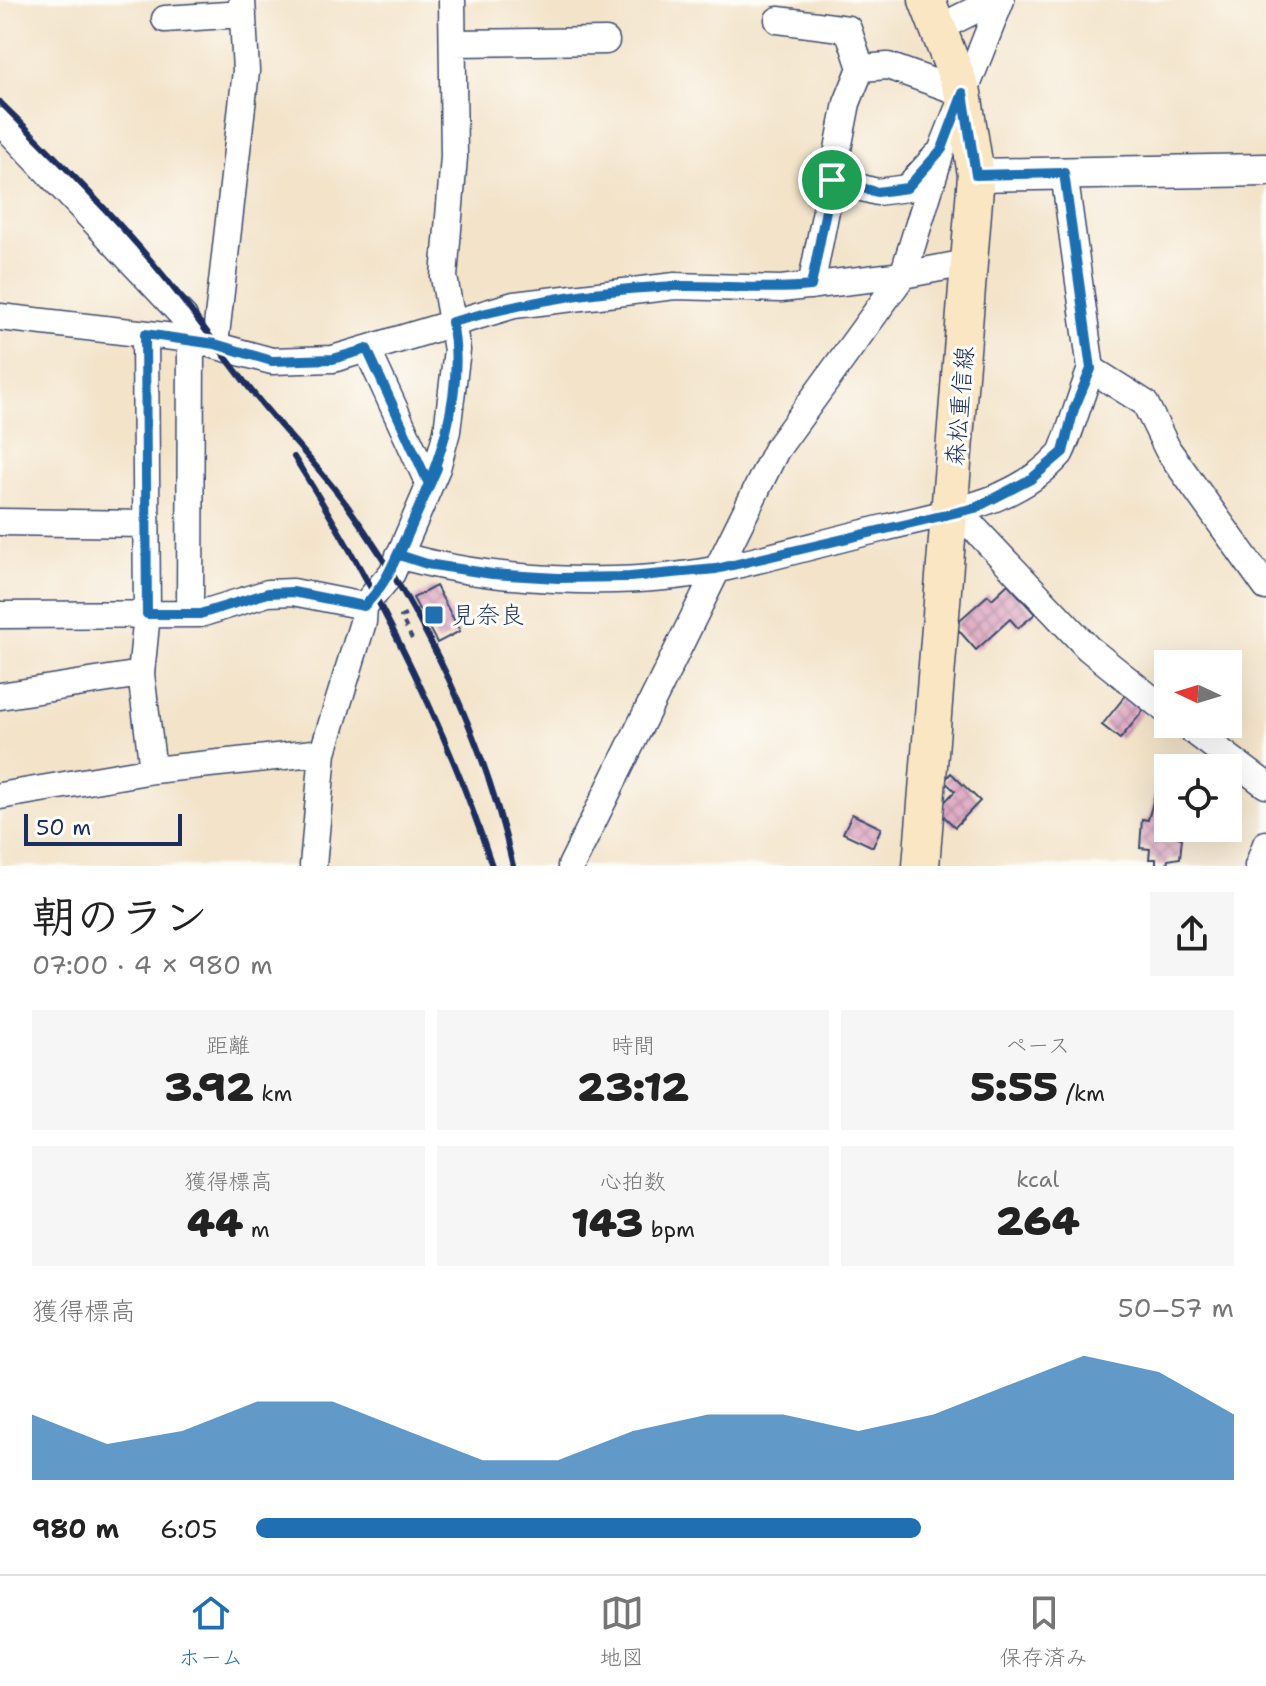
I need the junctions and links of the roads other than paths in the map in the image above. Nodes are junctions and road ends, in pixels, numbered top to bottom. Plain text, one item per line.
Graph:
1 (452, 0) edge
2 (998, 0) edge
3 (242, 7) edge
4 (933, 14) edge
5 (165, 19) dead end
6 (778, 20) dead end
7 (606, 41) dead end
8 (453, 43) junction
9 (861, 68) junction
10 (963, 93) junction
11 (0, 121) edge
12 (942, 149) junction
13 (1266, 170) edge
14 (1064, 173) junction
15 (976, 175) junction
16 (832, 180) junction
17 (972, 262) junction
18 (903, 275) junction
19 (811, 286) junction
20 (0, 317) edge
21 (452, 322) junction
22 (145, 334) junction
23 (203, 341) junction
24 (367, 349) junction
25 (1091, 369) junction
26 (437, 468) junction
27 (951, 514) junction
28 (0, 522) edge
29 (146, 524) junction
30 (399, 555) junction
31 (716, 569) junction
32 (1266, 587) edge
33 (364, 606) junction
34 (147, 614) junction
35 (190, 614) junction
36 (0, 615) edge
37 (141, 674) junction
38 (0, 696) edge
39 (1154, 701) edge
40 (1203, 738) edge
41 (323, 752) junction
42 (153, 770) junction
43 (1266, 785) edge
44 (0, 796) edge
45 (1266, 844) edge
46 (313, 866) edge
47 (571, 866) edge
48 (921, 866) edge
49 (1258, 866) edge

1 - 8 street
2 - 4 street
2 - 10 street
3 - 5 street
3 - 23 street
4 - 10 main road, 森松重信線
6 - 9 street
7 - 8 street
8 - 21 street
9 - 10 street
9 - 16 street
10 - 12 street
10 - 15 main road, 森松重信線
11 - 23 street
12 - 16 street
12 - 18 street
13 - 14 street
14 - 15 street
14 - 25 street
15 - 17 main road, 森松重信線
16 - 19 street
17 - 18 street
17 - 27 main road, 森松重信線
18 - 19 street
18 - 31 street
19 - 21 street
20 - 22 street
21 - 24 street
21 - 26 street
22 - 23 street
22 - 29 street
23 - 24 street
23 - 35 street
24 - 26 street
25 - 27 street
25 - 32 street
26 - 30 street
27 - 31 street
27 - 39 street
27 - 48 main road, 森松重信線
28 - 29 street
29 - 34 street
30 - 31 street
30 - 33 street
31 - 47 street
33 - 35 street
33 - 41 street
34 - 35 street
34 - 36 street
34 - 37 street
37 - 38 street
37 - 42 street
40 - 43 street
41 - 42 street
41 - 46 street
42 - 44 street
45 - 49 street

